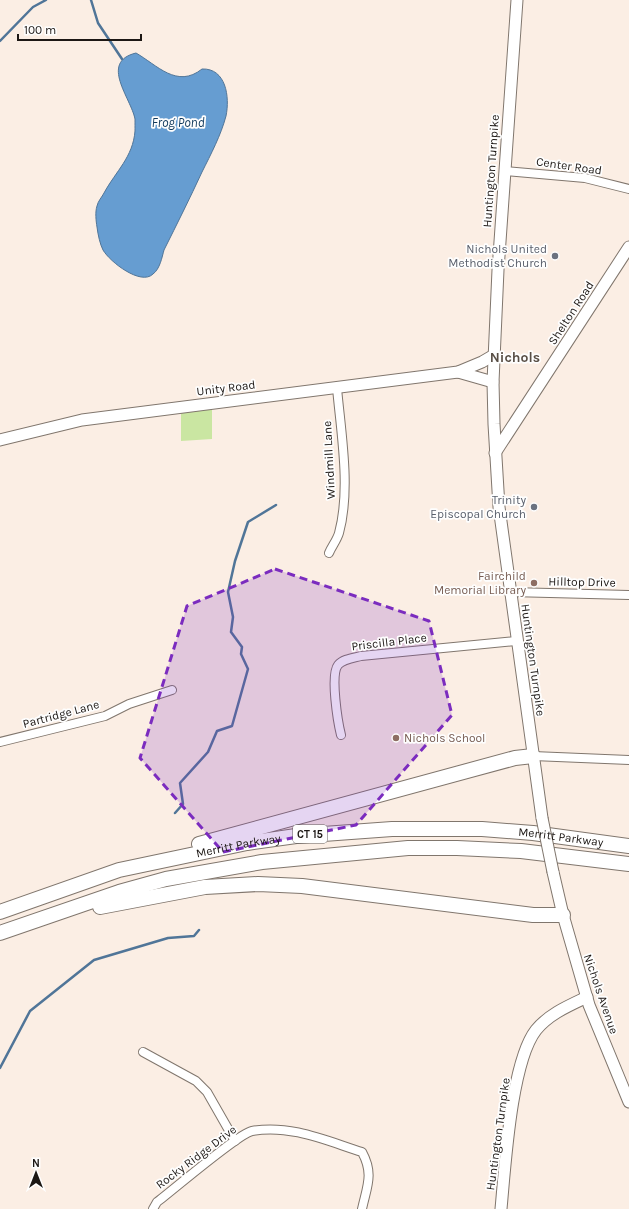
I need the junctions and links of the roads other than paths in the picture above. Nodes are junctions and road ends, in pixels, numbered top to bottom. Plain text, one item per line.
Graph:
1 (516, 0) edge
2 (504, 171) junction
3 (629, 189) edge
4 (629, 247) edge
5 (494, 355) junction
6 (458, 372) junction
7 (493, 382) junction
8 (337, 388) junction
9 (0, 440) edge
10 (495, 453) junction
11 (329, 553) dead end
12 (510, 592) junction
13 (629, 594) edge
14 (516, 641) junction
15 (172, 690) dead end
16 (341, 736) dead end
17 (0, 742) edge
18 (533, 756) junction
19 (629, 760) edge
20 (629, 846) edge
21 (599, 860) junction
22 (629, 864) edge
23 (119, 870) junction
24 (629, 872) edge
25 (0, 912) edge
26 (563, 915) junction
27 (47, 918) junction
28 (0, 933) edge
29 (587, 997) junction
30 (144, 1052) dead end
31 (629, 1102) edge
32 (235, 1141) junction
33 (153, 1209) edge
34 (362, 1209) edge
35 (501, 1209) edge

1 - 2 main road, Huntington Turnpike
2 - 3 street, Center Road
2 - 5 main road, Huntington Turnpike
4 - 10 main road, Shelton Road
5 - 6 main road, Unity Road
5 - 7 main road, Huntington Turnpike
6 - 7 main road, Unity Road
6 - 8 main road, Unity Road
7 - 10 main road, Huntington Turnpike
8 - 9 main road, Unity Road
8 - 11 street, Windmill Lane
10 - 12 main road, Huntington Turnpike
12 - 13 street, Hilltop Drive
12 - 14 main road, Huntington Turnpike
14 - 16 street, Priscilla Place
14 - 18 main road, Huntington Turnpike
15 - 17 street, Partridge Lane
18 - 19 street
18 - 23 highway
18 - 26 main road, Huntington Turnpike, bridge
20 - 23 highway, Merritt Parkway / CT 15
21 - 22 highway, Merritt Parkway / CT 15
21 - 24 highway
21 - 27 highway, Merritt Parkway / CT 15
23 - 25 highway, Merritt Parkway / CT 15
26 - 27 highway
26 - 29 main road, Nichols Avenue
27 - 28 highway, Merritt Parkway / CT 15
29 - 31 main road, Nichols Avenue
29 - 35 main road, Huntington Turnpike
30 - 32 street
32 - 33 street, Rocky Ridge Drive
32 - 34 street, Rocky Ridge Drive

